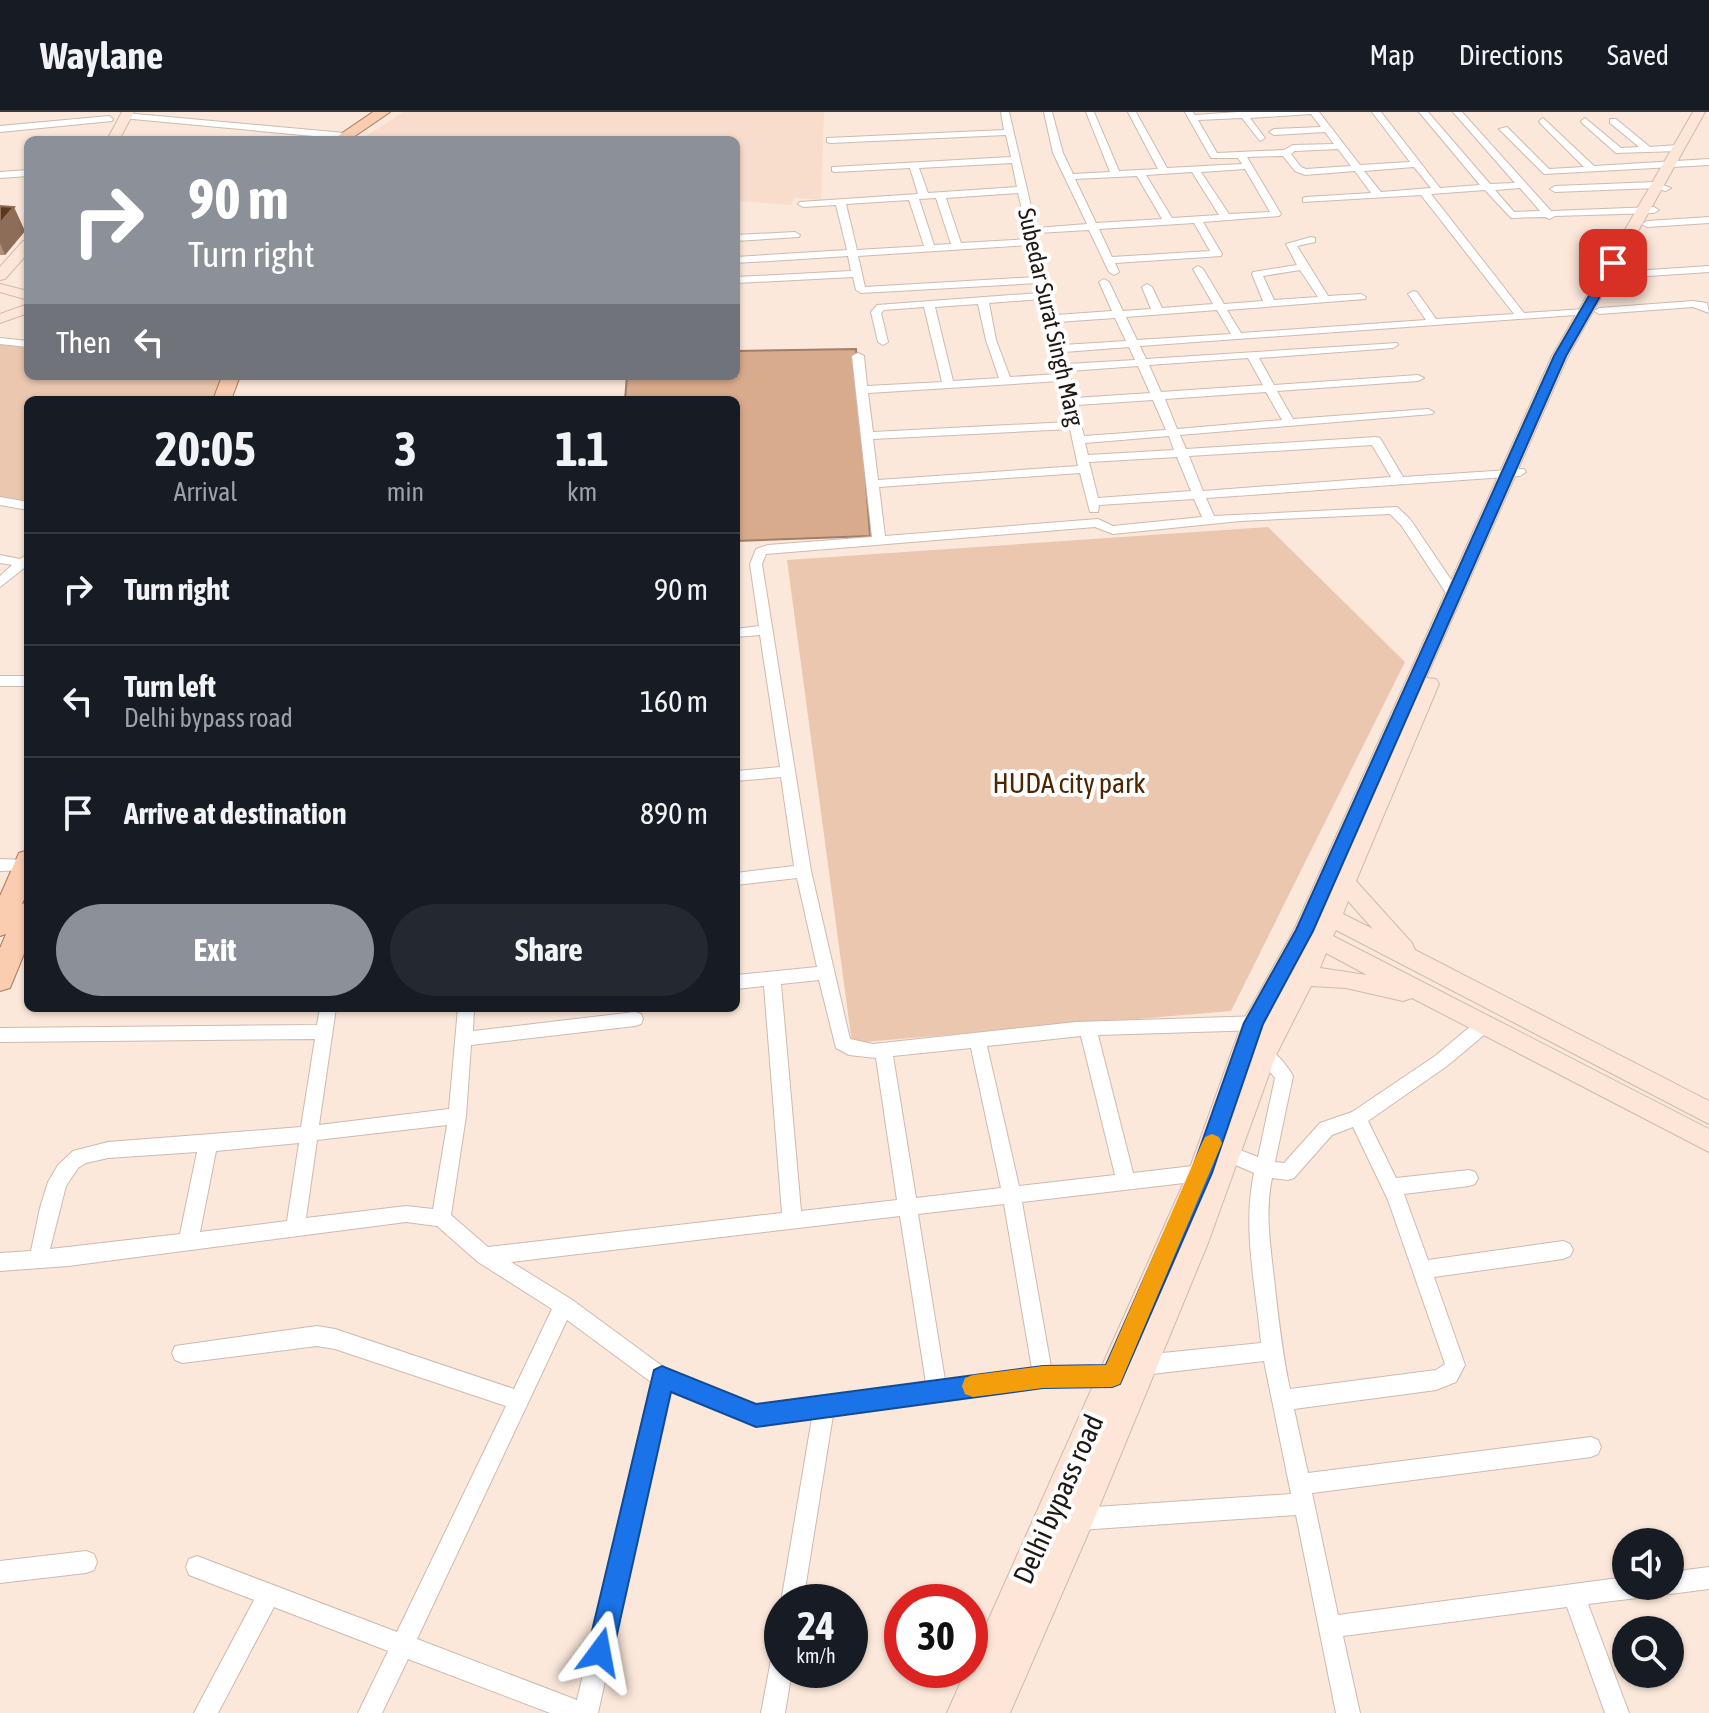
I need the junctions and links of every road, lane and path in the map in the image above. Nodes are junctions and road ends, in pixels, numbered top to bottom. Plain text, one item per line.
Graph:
1 (383, 112) edge
2 (396, 112) edge
3 (1005, 112) edge
4 (1048, 112) edge
5 (1090, 112) edge
6 (1132, 112) edge
7 (1308, 112) edge
8 (1314, 112) edge
9 (1376, 112) edge
10 (1423, 112) edge
11 (1433, 112) edge
12 (1457, 112) edge
13 (1699, 112) edge
14 (1709, 112) edge
15 (1243, 114) edge
16 (1191, 115) edge
17 (113, 121) edge
18 (1543, 121) dead end
19 (1585, 121) dead end
20 (1613, 121) dead end
21 (1327, 129) junction
22 (1504, 129) dead end
23 (0, 131) edge
24 (1010, 132) junction
25 (1274, 132) dead end
26 (306, 136) edge
27 (349, 136) edge
28 (351, 136) edge
29 (1260, 138) dead end
30 (830, 140) dead end
31 (1341, 146) junction
32 (1648, 150) junction
33 (1286, 153) junction
34 (1242, 156) junction
35 (1676, 159) junction
36 (1014, 160) junction
37 (1709, 162) edge
38 (1417, 164) junction
39 (914, 165) junction
40 (1249, 166) junction
41 (1357, 168) junction
42 (835, 169) dead end
43 (1591, 169) junction
44 (1195, 170) junction
45 (1164, 171) junction
46 (1555, 172) junction
47 (24, 173) edge
48 (1140, 173) junction
49 (1116, 174) junction
50 (0, 175) edge
51 (1068, 177) junction
52 (1523, 185) junction
53 (1661, 186) junction
54 (1487, 187) junction
55 (1555, 189) dead end
56 (1570, 189) junction
57 (1021, 190) junction
58 (1438, 191) junction
59 (1424, 192) junction
60 (940, 195) junction
61 (1378, 195) junction
62 (919, 196) junction
63 (1306, 200) dead end
64 (840, 201) junction
65 (803, 204) dead end
66 (1550, 216) junction
67 (1226, 218) junction
68 (1197, 220) junction
69 (1709, 220) edge
70 (1169, 222) junction
71 (1091, 227) junction
72 (1640, 227) junction
73 (795, 235) dead end
74 (1031, 237) junction
75 (740, 238) edge
76 (1311, 240) dead end
77 (24, 247) edge
78 (957, 247) junction
79 (930, 249) junction
80 (853, 253) junction
81 (7, 259) edge
82 (740, 260) edge
83 (1108, 260) junction
84 (1303, 267) junction
85 (1198, 269) dead end
86 (1709, 269) edge
87 (1114, 272) dead end
88 (856, 274) junction
89 (0, 276) edge
90 (1613, 278) junction
91 (740, 280) edge
92 (1041, 280) junction
93 (1104, 282) dead end
94 (1147, 287) dead end
95 (0, 288) edge
96 (1413, 294) dead end
97 (1045, 296) junction
98 (24, 297) edge
99 (1361, 297) dead end
100 (24, 300) edge
101 (983, 300) junction
102 (1325, 300) junction
103 (929, 304) junction
104 (1270, 304) junction
105 (1221, 307) junction
106 (0, 310) edge
107 (24, 310) edge
108 (1709, 310) edge
109 (1158, 312) junction
110 (1592, 312) junction
111 (1119, 314) junction
112 (1522, 317) junction
113 (0, 319) edge
114 (1050, 319) junction
115 (1433, 323) junction
116 (1238, 337) junction
117 (0, 341) edge
118 (883, 342) dead end
119 (24, 344) edge
120 (1133, 344) junction
121 (1393, 345) dead end
122 (1057, 349) junction
123 (1252, 355) junction
124 (858, 356) dead end
125 (1142, 363) junction
126 (1063, 372) junction
127 (1418, 378) dead end
128 (1005, 380) junction
129 (948, 385) junction
130 (1270, 389) junction
131 (863, 390) junction
132 (1158, 397) junction
133 (1070, 402) junction
134 (1428, 412) dead end
135 (1289, 423) junction
136 (1076, 425) junction
137 (1173, 432) junction
138 (868, 436) junction
139 (1079, 440) junction
140 (1181, 453) junction
141 (1084, 464) junction
142 (1514, 473) junction
143 (1399, 480) junction
144 (872, 484) junction
145 (1199, 494) junction
146 (0, 501) edge
147 (1093, 502) junction
148 (24, 505) edge
149 (1210, 521) junction
150 (1098, 523) junction
151 (879, 540) junction
152 (0, 559) edge
153 (24, 561) edge
154 (24, 562) edge
155 (0, 583) edge
156 (1453, 593) junction
157 (768, 630) junction
158 (740, 633) edge
159 (0, 681) edge
160 (24, 681) edge
161 (788, 771) junction
162 (740, 776) edge
163 (24, 862) edge
164 (0, 865) edge
165 (803, 871) junction
166 (740, 879) edge
167 (1344, 882) junction
168 (24, 886) edge
169 (1322, 913) junction
170 (19, 925) edge
171 (1312, 936) junction
172 (1418, 963) junction
173 (826, 973) junction
174 (1305, 976) junction
175 (772, 978) junction
176 (0, 980) edge
177 (740, 982) edge
178 (1435, 999) junction
179 (327, 1012) edge
180 (466, 1012) edge
181 (635, 1019) dead end
182 (1266, 1023) junction
183 (1484, 1025) junction
184 (1088, 1029) junction
185 (324, 1032) junction
186 (0, 1035) edge
187 (977, 1038) junction
188 (464, 1039) junction
189 (883, 1050) junction
190 (1264, 1054) junction
191 (1709, 1113) edge
192 (457, 1116) junction
193 (1358, 1118) junction
194 (309, 1134) junction
195 (1709, 1141) edge
196 (208, 1145) junction
197 (1230, 1154) junction
198 (1265, 1169) junction
199 (1201, 1173) junction
200 (1469, 1178) dead end
201 (1126, 1182) junction
202 (1392, 1187) junction
203 (1012, 1196) junction
204 (909, 1207) junction
205 (441, 1218) junction
206 (792, 1220) junction
207 (295, 1228) junction
208 (188, 1242) junction
209 (1563, 1250) dead end
210 (485, 1256) junction
211 (39, 1259) junction
212 (0, 1262) edge
213 (1424, 1270) junction
214 (564, 1306) junction
215 (1272, 1351) junction
216 (182, 1353) dead end
217 (1143, 1365) junction
218 (1112, 1376) junction
219 (1043, 1377) junction
220 (662, 1378) junction
221 (937, 1391) junction
222 (1283, 1400) junction
223 (519, 1401) junction
224 (824, 1408) junction
225 (1591, 1447) dead end
226 (1303, 1494) junction
227 (1080, 1519) junction
228 (86, 1562) dead end
229 (197, 1567) dead end
230 (0, 1572) edge
231 (1708, 1581) edge
232 (1684, 1582) edge
233 (795, 1584) edge
234 (1612, 1590) edge
235 (269, 1594) junction
236 (1573, 1594) junction
237 (1329, 1627) junction
238 (403, 1646) junction
239 (777, 1688) edge
240 (206, 1713) edge
241 (370, 1713) edge
242 (583, 1713) edge
243 (773, 1713) edge
244 (963, 1713) edge
245 (994, 1713) edge
246 (1348, 1713) edge
247 (1617, 1713) edge

1 - 27 main road
2 - 28 main road
3 - 24 street, Subedar Surat Singh Marg
4 - 51 street
5 - 49 street
6 - 45 street
7 - 15 street
8 - 21 street
9 - 38 street
10 - 11 street
10 - 54 street
12 - 52 street
13 - 35 main road, Delhi bypass road
14 - 35 main road, Delhi bypass road
15 - 16 street
15 - 29 street
16 - 34 street
17 - 23 street
17 - 26 street
18 - 43 street
19 - 32 street
20 - 32 street
21 - 25 street
21 - 31 street
22 - 46 street
24 - 30 street
24 - 36 street, Subedar Surat Singh Marg
31 - 33 street
31 - 41 street
32 - 35 street
33 - 34 street
33 - 41 street
34 - 40 street
35 - 37 street
35 - 43 street
35 - 53 main road, Delhi bypass road
36 - 39 street
36 - 57 street, Subedar Surat Singh Marg
38 - 41 street
38 - 58 street
39 - 42 street
39 - 62 street
40 - 44 street
40 - 67 street
41 - 61 street
43 - 46 street
44 - 45 street
44 - 67 street
45 - 48 street
46 - 56 street
47 - 50 street
48 - 49 street
48 - 70 street
49 - 51 street
51 - 71 street
52 - 54 street
52 - 66 street
53 - 56 street
53 - 72 main road, Delhi bypass road
54 - 58 street
54 - 66 street
55 - 56 street
57 - 60 street
57 - 74 street, Subedar Surat Singh Marg
58 - 59 street
59 - 61 street
59 - 112 street
60 - 62 street
60 - 78 street
61 - 63 street
62 - 64 street
62 - 79 street
64 - 65 street
64 - 80 street
66 - 72 street
67 - 68 street
68 - 70 street
68 - 83 street
69 - 72 street
70 - 71 street
71 - 74 street
71 - 83 street
72 - 90 main road, Delhi bypass road
73 - 75 street
74 - 78 street
74 - 92 street, Subedar Surat Singh Marg
76 - 84 street
77 - 81 main road
78 - 79 street
79 - 80 street
80 - 82 street
80 - 88 street
81 - 89 main road
83 - 87 street
84 - 102 street
84 - 104 street
85 - 105 street
86 - 90 street
88 - 91 street
88 - 92 street
90 - 110 main road, Delhi bypass road
92 - 97 street, Subedar Surat Singh Marg
93 - 111 street
94 - 109 street
95 - 98 main road
96 - 115 street
97 - 101 street
97 - 114 street, Subedar Surat Singh Marg
99 - 102 street
100 - 106 main road
101 - 103 street
101 - 128 street
102 - 104 street
103 - 118 street
103 - 129 street
104 - 105 street
105 - 109 street
105 - 116 street
107 - 113 main road
108 - 110 street
109 - 111 street
110 - 112 street
110 - 142 main road, Delhi bypass road
111 - 114 street
111 - 120 street
112 - 115 street
114 - 122 street, Subedar Surat Singh Marg
115 - 116 street
116 - 120 street
117 - 119 street
120 - 122 street
120 - 125 street
121 - 123 street
122 - 126 street, Subedar Surat Singh Marg
123 - 125 street
123 - 130 street
124 - 131 street
125 - 126 street
125 - 132 street
126 - 128 street
126 - 133 street, Subedar Surat Singh Marg
127 - 130 street
128 - 129 street
129 - 131 street
130 - 132 street
130 - 135 street
131 - 138 street
132 - 133 street
132 - 137 street
133 - 136 street, Subedar Surat Singh Marg
134 - 135 street
135 - 137 street
136 - 138 street
136 - 139 street, Subedar Surat Singh Marg
137 - 139 street
137 - 140 street
138 - 144 street
139 - 141 street, Subedar Surat Singh Marg
140 - 141 street
140 - 143 street
140 - 145 street
141 - 144 street
141 - 147 street, Subedar Surat Singh Marg
142 - 143 street
142 - 156 main road, Delhi bypass road
142 - 167 main road, Delhi bypass road
143 - 145 street
144 - 151 street
145 - 147 street
145 - 149 street
146 - 148 street
147 - 150 street, Subedar Surat Singh Marg
149 - 150 street
149 - 156 street
150 - 151 street
151 - 157 street
152 - 153 street
154 - 155 street
156 - 169 main road, Delhi bypass road
157 - 158 street
157 - 161 street
159 - 160 street
161 - 162 street
161 - 165 street
163 - 164 street
165 - 166 street
165 - 173 street
167 - 169 main road, Delhi bypass road
167 - 172 main road
168 - 170 main road
169 - 171 main road, Delhi bypass road
169 - 172 main road
170 - 176 main road
171 - 174 main road, Delhi bypass road
171 - 178 main road
171 - 182 main road, Delhi bypass road
172 - 191 main road
173 - 175 street
173 - 189 street
174 - 178 main road
174 - 182 main road, Delhi bypass road
175 - 177 street
175 - 206 street
178 - 183 main road
179 - 185 street
180 - 188 street
181 - 188 street
182 - 184 street
182 - 190 main road, Delhi bypass road
182 - 199 main road, Delhi bypass road
183 - 193 street
183 - 195 main road
184 - 187 street
184 - 201 street
185 - 186 street
185 - 194 street
187 - 189 street
187 - 203 street
188 - 192 street
189 - 204 street
190 - 197 main road, Delhi bypass road
190 - 198 street
192 - 194 street
192 - 205 street
193 - 198 street
193 - 202 street
194 - 196 street
194 - 207 street
196 - 208 street
196 - 211 street
197 - 198 street
197 - 217 main road, Delhi bypass road
198 - 215 street
199 - 201 street
199 - 218 main road, Delhi bypass road
200 - 202 street
201 - 203 street
202 - 213 street
203 - 204 street
203 - 219 street
204 - 206 street
204 - 221 street
205 - 207 street
205 - 210 street
206 - 210 street
207 - 208 street
208 - 211 street
209 - 213 street
210 - 214 street
211 - 212 street
213 - 222 street
214 - 220 street
214 - 223 street
215 - 217 street
215 - 222 street
216 - 223 street
217 - 227 main road, Delhi bypass road
218 - 219 street
218 - 244 main road, Delhi bypass road
219 - 221 street
220 - 224 street
220 - 242 street
221 - 224 street
222 - 226 street
223 - 238 street
224 - 233 street
225 - 226 street
226 - 227 street
226 - 237 street
227 - 245 main road, Delhi bypass road
228 - 230 street
229 - 235 street
231 - 232 street
234 - 236 street
235 - 238 street
235 - 240 street
236 - 237 street
236 - 247 street
237 - 246 street
238 - 241 street
238 - 242 street
239 - 243 street

